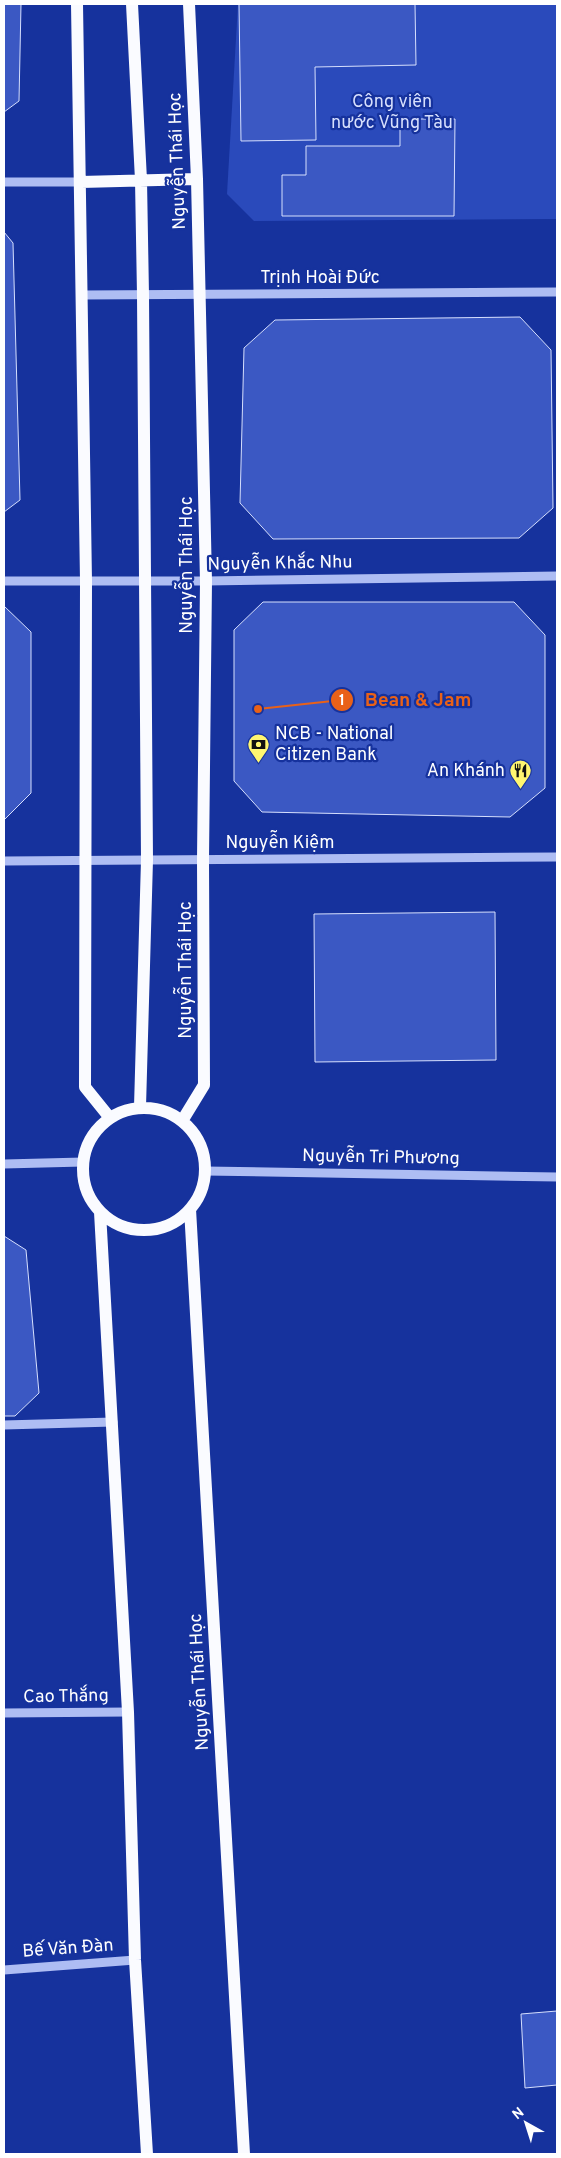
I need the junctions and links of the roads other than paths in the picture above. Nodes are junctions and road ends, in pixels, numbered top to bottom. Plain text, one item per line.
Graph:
1 (77, 4) edge
2 (132, 4) edge
3 (189, 4) edge
4 (197, 179) junction
5 (141, 180) junction
6 (4, 182) edge
7 (81, 182) junction
8 (557, 292) edge
9 (143, 295) junction
10 (200, 295) junction
11 (83, 296) junction
12 (557, 576) edge
13 (4, 581) edge
14 (86, 581) junction
15 (145, 581) junction
16 (206, 581) junction
17 (557, 857) edge
18 (147, 860) junction
19 (203, 860) junction
20 (4, 861) edge
21 (84, 861) junction
22 (140, 1107) junction
23 (110, 1118) junction
24 (182, 1121) junction
25 (83, 1162) junction
26 (4, 1164) edge
27 (205, 1171) junction
28 (557, 1178) edge
29 (190, 1209) junction
30 (100, 1212) junction
31 (113, 1422) junction
32 (4, 1425) edge
33 (128, 1712) junction
34 (4, 1714) edge
35 (135, 1960) junction
36 (4, 1970) edge
37 (147, 2154) edge
38 (244, 2154) edge

1 - 7 main road
2 - 5 main road
3 - 4 main road, Nguyễn Thái Học
4 - 5 main road
4 - 10 main road, Nguyễn Thái Học
5 - 7 main road
5 - 9 main road
6 - 7 street
7 - 11 main road
8 - 10 street, Trịnh Hoài Đức
9 - 10 street, Trịnh Hoài Đức
9 - 11 street, Trịnh Hoài Đức
9 - 15 main road
10 - 16 main road, Nguyễn Thái Học
11 - 14 main road
12 - 16 street, Nguyễn Khắc Nhu
13 - 14 street, Nguyễn Khắc Nhu
14 - 15 street, Nguyễn Khắc Nhu
14 - 21 main road
15 - 16 street, Nguyễn Khắc Nhu
15 - 18 main road
16 - 19 main road, Nguyễn Thái Học
17 - 19 street, Nguyễn Kiệm
18 - 19 street, Nguyễn Kiệm
18 - 21 street, Nguyễn Kiệm
18 - 22 main road
19 - 24 main road, Nguyễn Thái Học
20 - 21 street, Nguyễn Kiệm
21 - 23 main road
22 - 23 main road
22 - 24 main road
23 - 25 main road
24 - 27 main road
25 - 26 street
25 - 30 main road
27 - 28 street, Nguyễn Tri Phương
27 - 29 main road
29 - 30 main road
29 - 38 main road, Nguyễn Thái Học
30 - 31 main road
31 - 32 street
31 - 33 main road
33 - 34 street, Cao Thắng
33 - 35 main road
35 - 36 street, Bế Văn Đàn
35 - 37 main road

